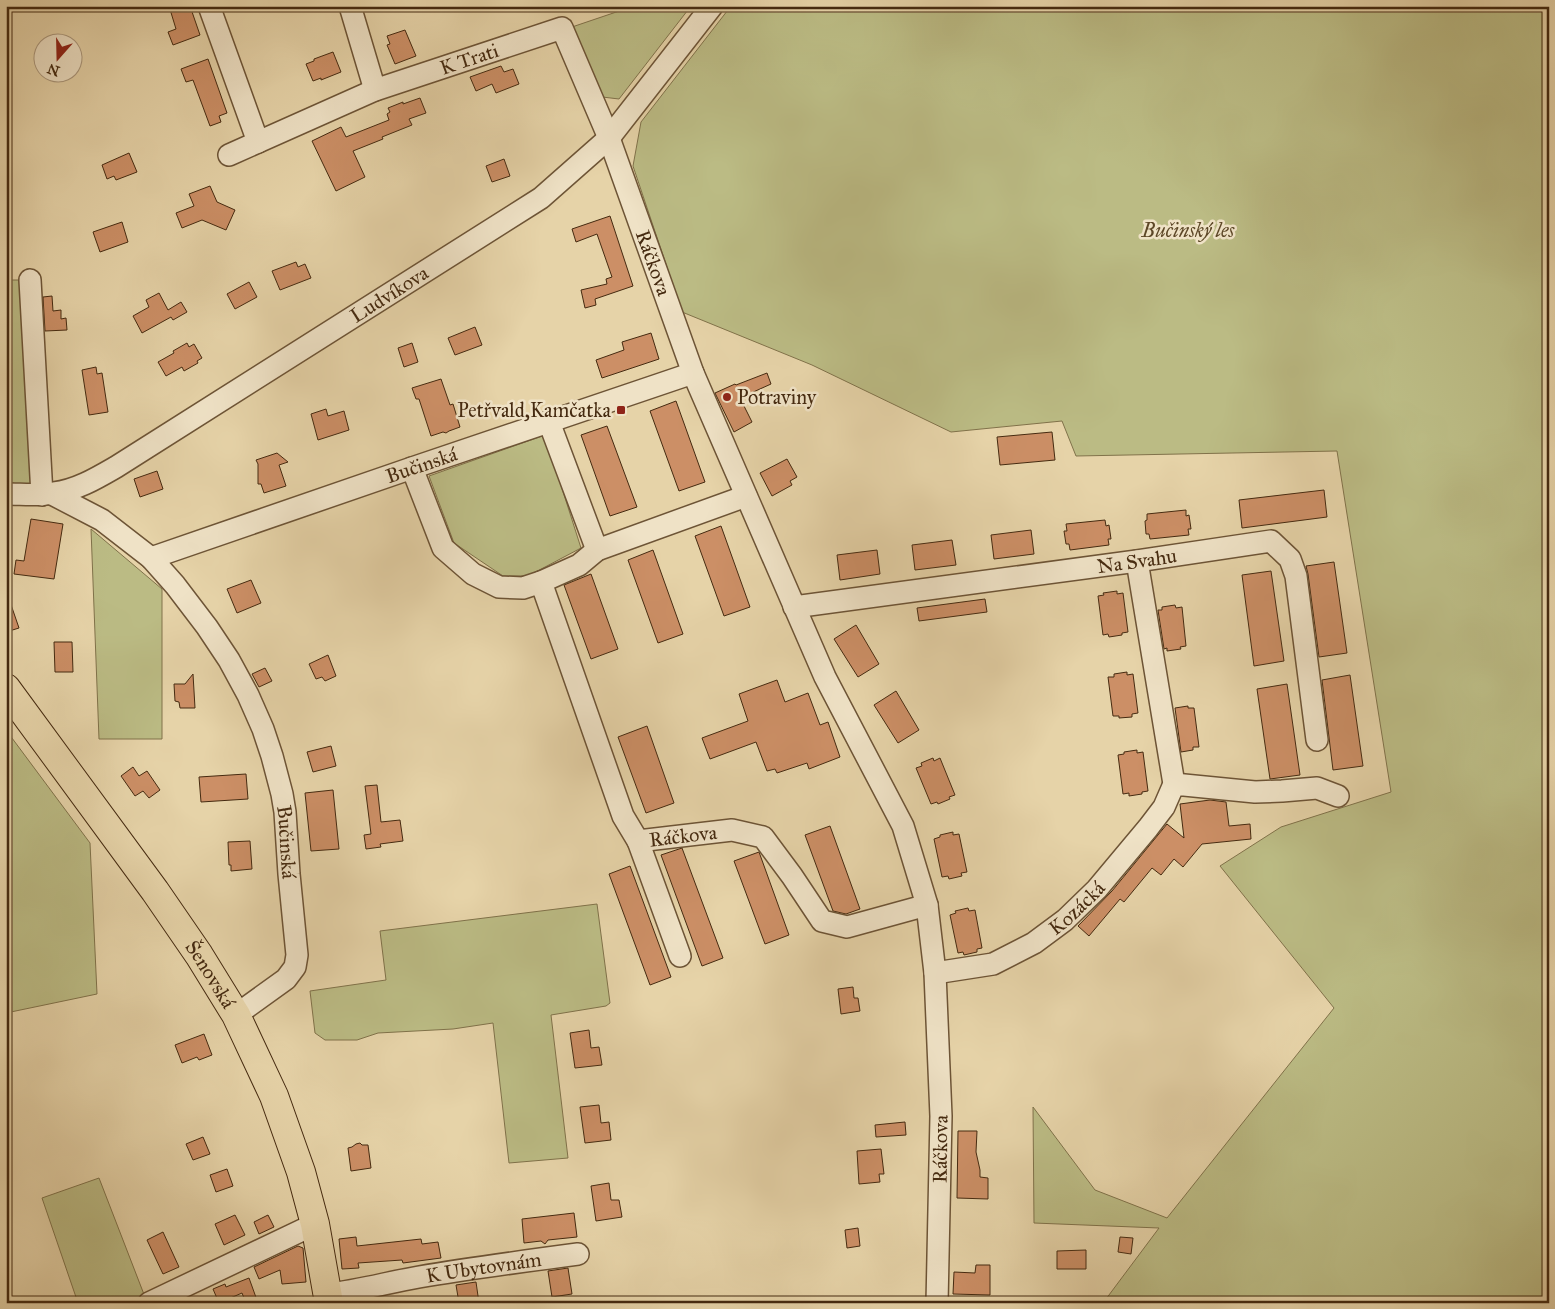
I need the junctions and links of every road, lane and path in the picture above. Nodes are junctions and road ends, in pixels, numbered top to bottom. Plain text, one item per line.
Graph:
1 (209, 6) edge
2 (350, 6) edge
3 (712, 6) edge
4 (562, 28) joint
5 (375, 90) junction
6 (610, 138) junction
7 (258, 142) junction
8 (229, 154) dead end
9 (30, 280) dead end
10 (693, 373) junction
11 (549, 422) junction
12 (412, 468) junction
13 (6, 494) edge
14 (47, 494) junction
15 (746, 496) junction
16 (597, 550) junction
17 (151, 558) junction
18 (1138, 562) junction
19 (542, 582) junction
20 (794, 607) junction
21 (6, 688) edge
22 (1317, 740) dead end
23 (1174, 784) junction
24 (1338, 796) dead end
25 (638, 841) junction
26 (926, 905) junction
27 (680, 956) dead end
28 (935, 973) junction
29 (236, 1015) junction
30 (315, 1224) junction
31 (578, 1254) dead end
32 (329, 1298) edge
33 (149, 1303) edge
34 (937, 1303) edge

1 - 7 street
2 - 5 street
3 - 6 street, Ludvíkova
4 - 5 street, K Trati
4 - 6 street, Ráčkova
5 - 7 street, K Trati
6 - 10 street, Ráčkova
6 - 14 street, Ludvíkova
7 - 8 street, K Trati
9 - 14 street
10 - 11 street, Bučinská
10 - 15 street, Ráčkova
11 - 12 street, Bučinská
11 - 16 street
12 - 17 street, Bučinská
12 - 19 street
13 - 14 street, Ludvíkova
14 - 17 street, Bučinská
15 - 16 street
15 - 20 street, Ráčkova
16 - 19 street
17 - 29 street, Bučinská
18 - 20 street, Na Svahu
18 - 22 street, Na Svahu
18 - 23 street
19 - 25 street, Ráčkova
20 - 26 street, Ráčkova
21 - 29 main road, Šenovská
23 - 24 street
23 - 28 street, Kozácká
25 - 26 street, Ráčkova
25 - 27 street
26 - 28 street, Ráčkova
28 - 34 street, Ráčkova
29 - 30 main road, Šenovská
30 - 32 main road, Šenovská
30 - 33 street
31 - 32 street, K Ubytovnám

